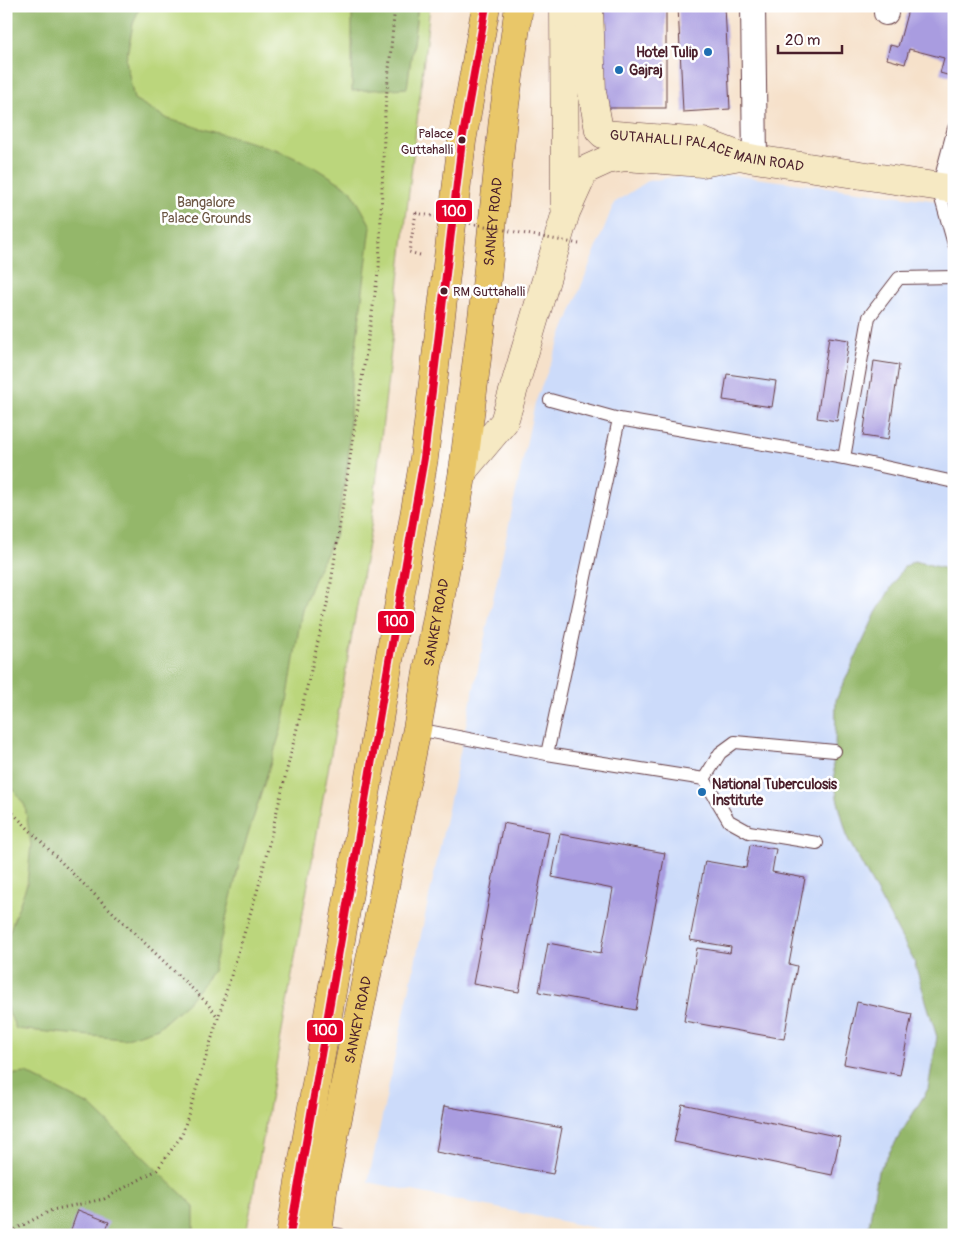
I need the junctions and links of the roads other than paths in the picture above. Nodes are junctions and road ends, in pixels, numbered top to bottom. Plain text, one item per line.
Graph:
1 (486, 6) edge
2 (519, 6) edge
3 (564, 6) edge
4 (589, 6) edge
5 (753, 6) edge
6 (954, 128) edge
7 (747, 158) junction
8 (949, 185) edge
9 (566, 212) junction
10 (954, 244) edge
11 (954, 277) edge
12 (550, 400) dead end
13 (619, 419) junction
14 (844, 458) junction
15 (463, 471) junction
16 (954, 482) edge
17 (417, 728) junction
18 (835, 751) dead end
19 (547, 754) junction
20 (704, 779) junction
21 (817, 842) dead end
22 (326, 1234) edge
23 (290, 1235) edge

1 - 23 main road
2 - 15 main road, SANKEY ROAD
3 - 9 street
4 - 7 street, GUTAHALLI PALACE MAIN ROAD
5 - 7 street
6 - 8 lane
7 - 8 street, GUTAHALLI PALACE MAIN ROAD
7 - 9 street
8 - 10 lane
9 - 15 street
11 - 14 lane
12 - 13 lane
13 - 14 lane
13 - 19 lane
14 - 16 lane
15 - 17 main road, SANKEY ROAD
17 - 19 lane
17 - 22 main road, SANKEY ROAD
18 - 20 lane
19 - 20 lane
20 - 21 lane

